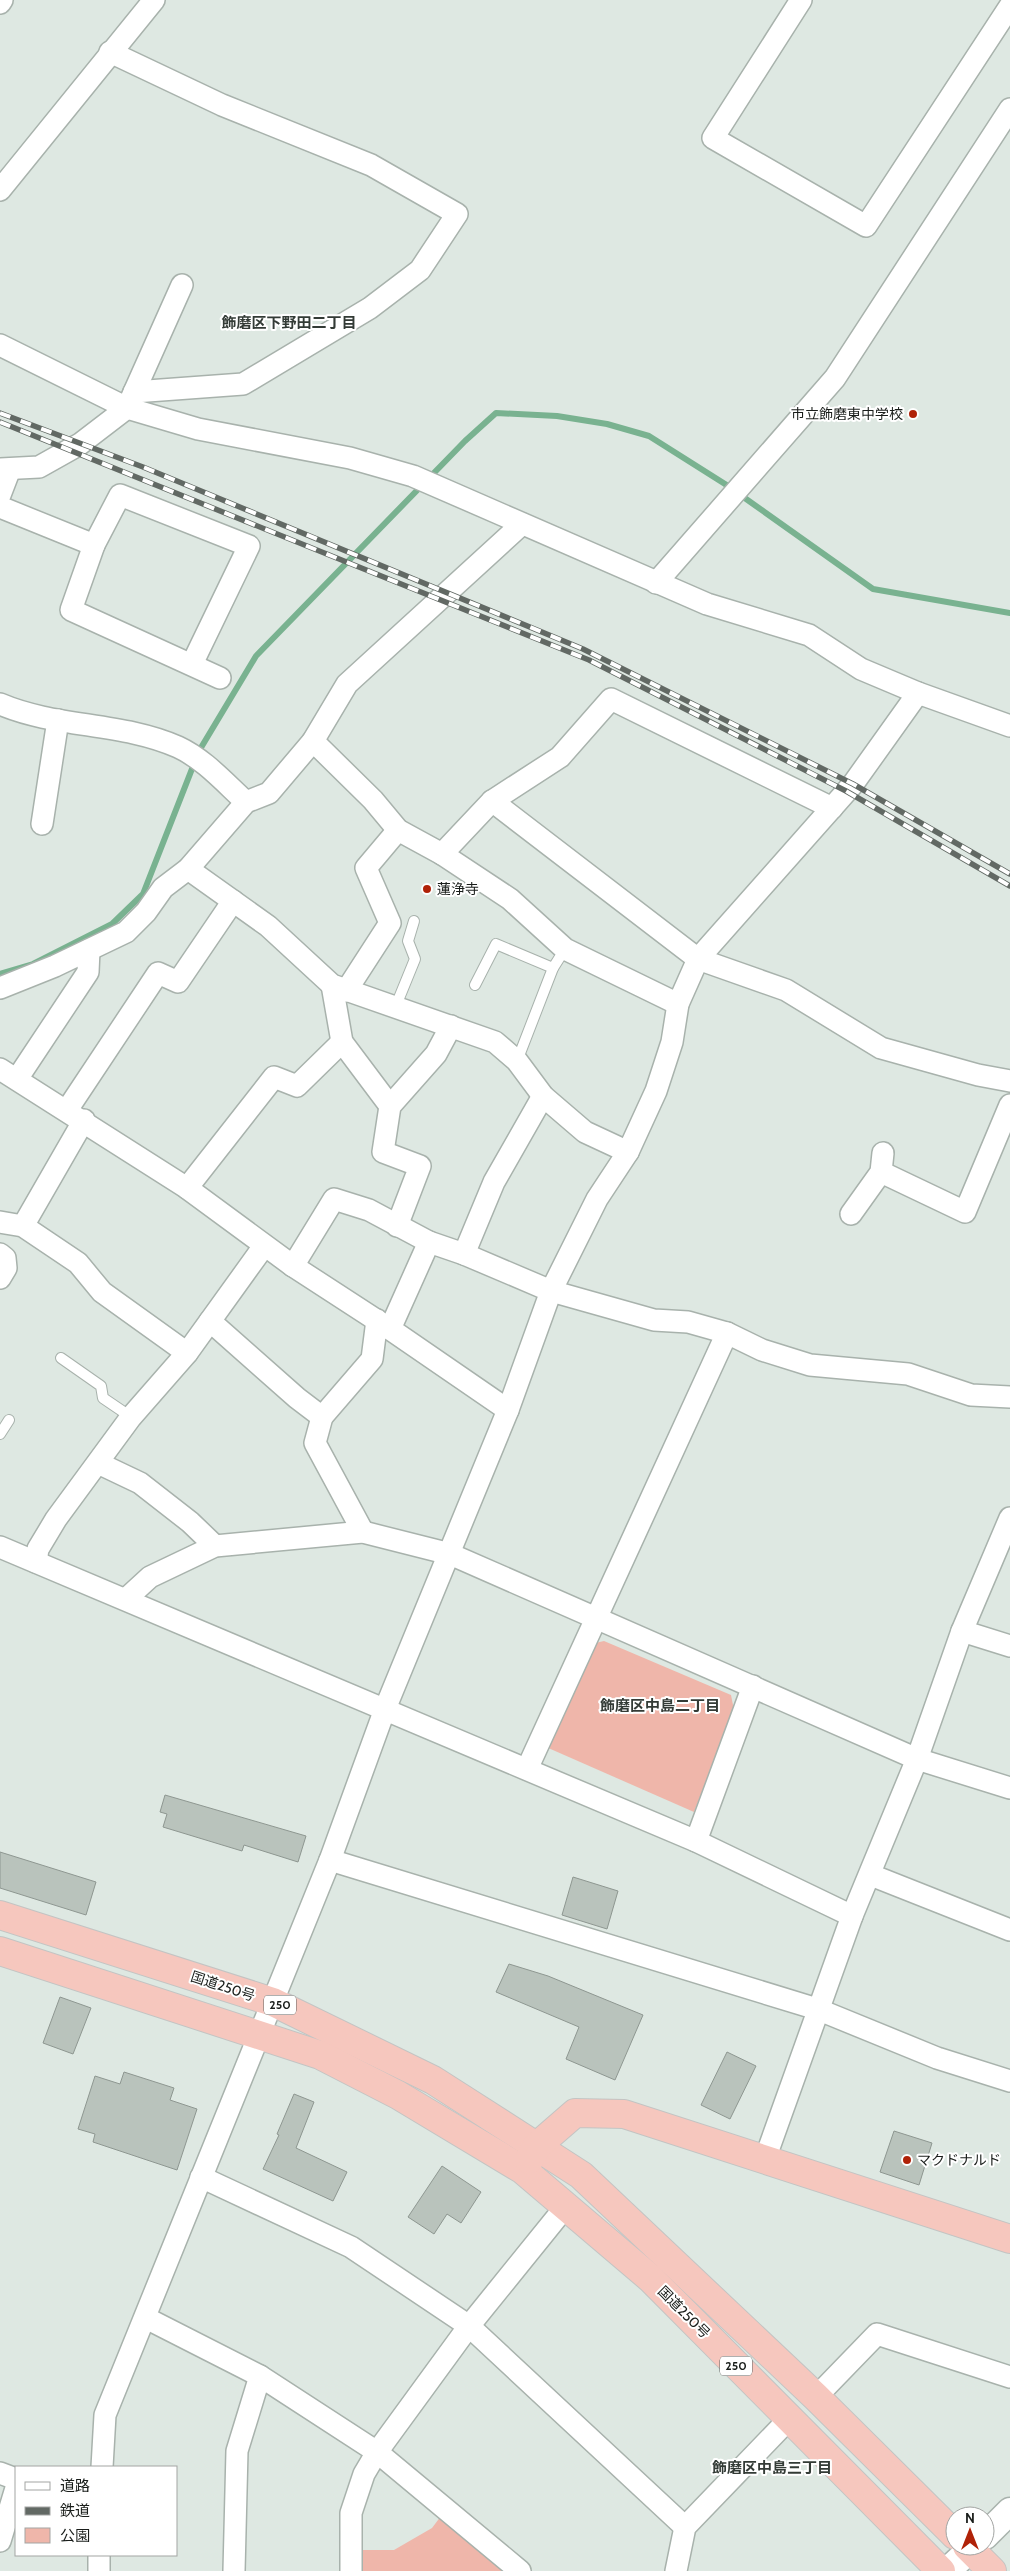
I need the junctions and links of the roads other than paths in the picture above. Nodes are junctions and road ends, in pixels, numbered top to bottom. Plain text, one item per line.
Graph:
1 (154, 0) edge
2 (801, 0) edge
3 (1010, 6) edge
4 (110, 52) junction
5 (1010, 109) edge
6 (0, 190) edge
7 (182, 284) dead end
8 (0, 345) edge
9 (130, 400) junction
10 (5, 469) edge
11 (0, 494) edge
12 (0, 507) edge
13 (522, 524) junction
14 (94, 545) junction
15 (656, 583) junction
16 (192, 664) junction
17 (220, 678) dead end
18 (918, 693) junction
19 (0, 704) edge
20 (58, 720) junction
21 (1010, 726) edge
22 (313, 741) junction
23 (492, 801) junction
24 (246, 802) junction
25 (832, 808) junction
26 (42, 824) dead end
27 (398, 830) junction
28 (442, 854) junction
29 (188, 869) junction
30 (233, 901) junction
31 (414, 921) dead end
32 (565, 949) junction
33 (89, 950) junction
34 (698, 959) junction
35 (554, 968) junction
36 (475, 986) dead end
37 (0, 988) edge
38 (339, 988) junction
39 (678, 1004) junction
40 (395, 1008) junction
41 (451, 1026) junction
42 (342, 1042) junction
43 (517, 1061) junction
44 (5, 1074) edge
45 (1010, 1081) edge
46 (543, 1096) junction
47 (1010, 1104) edge
48 (390, 1106) junction
49 (75, 1115) junction
50 (628, 1152) junction
51 (187, 1188) junction
52 (851, 1214) dead end
53 (0, 1222) edge
54 (23, 1226) junction
55 (397, 1226) junction
56 (429, 1242) junction
57 (264, 1246) junction
58 (0, 1254) edge
59 (464, 1254) junction
60 (293, 1266) junction
61 (0, 1278) edge
62 (551, 1291) junction
63 (210, 1321) junction
64 (383, 1324) junction
65 (728, 1333) junction
66 (187, 1352) junction
67 (61, 1358) dead end
68 (1010, 1397) edge
69 (508, 1410) junction
70 (131, 1417) junction
71 (322, 1417) junction
72 (9, 1420) dead end
73 (0, 1434) edge
74 (98, 1463) junction
75 (1010, 1518) edge
76 (363, 1532) junction
77 (215, 1546) junction
78 (0, 1547) edge
79 (450, 1554) junction
80 (36, 1562) junction
81 (126, 1599) junction
82 (595, 1618) junction
83 (962, 1630) junction
84 (1010, 1646) edge
85 (754, 1686) junction
86 (385, 1709) junction
87 (917, 1758) junction
88 (527, 1769) junction
89 (1010, 1788) edge
90 (696, 1841) junction
91 (330, 1860) junction
92 (870, 1875) junction
93 (0, 1915) edge
94 (852, 1916) junction
95 (1010, 1930) edge
96 (2, 1958) edge
97 (273, 2002) junction
98 (818, 2009) junction
99 (259, 2033) junction
100 (1010, 2081) edge
101 (537, 2146) junction
102 (765, 2159) junction
103 (523, 2170) junction
104 (201, 2177) junction
105 (566, 2206) junction
106 (1010, 2239) edge
107 (146, 2318) junction
108 (469, 2326) junction
109 (260, 2376) junction
110 (1010, 2377) edge
111 (816, 2397) junction
112 (789, 2419) junction
113 (378, 2452) junction
114 (102, 2466) edge
115 (0, 2474) edge
116 (15, 2479) edge
117 (15, 2491) edge
118 (1010, 2511) edge
119 (945, 2518) edge
120 (995, 2523) edge
121 (685, 2526) junction
122 (0, 2541) edge
123 (99, 2556) edge
124 (959, 2556) edge
125 (981, 2556) edge
126 (99, 2571) edge
127 (234, 2571) edge
128 (351, 2571) edge
129 (520, 2571) edge
130 (676, 2571) edge
131 (941, 2571) edge
132 (947, 2571) edge
133 (992, 2571) edge

1 - 4 street
2 - 3 street
4 - 6 street
4 - 9 street
5 - 15 street
7 - 9 street
8 - 9 street
9 - 10 street
9 - 13 street
10 - 11 street
12 - 14 street
13 - 15 street
13 - 22 street
14 - 16 street
14 - 16 street
15 - 18 street
16 - 17 street
18 - 21 street
18 - 25 street
19 - 20 street
20 - 24 street
20 - 26 street
22 - 24 street
22 - 27 street
23 - 25 street
23 - 28 street
23 - 34 street
24 - 29 street
25 - 34 street
27 - 28 street
27 - 38 street
28 - 32 street
29 - 30 street
29 - 33 street
30 - 38 street
30 - 49 street
31 - 40 lane
32 - 35 lane
32 - 39 street
33 - 37 street
33 - 44 street
34 - 39 street
34 - 45 street
35 - 36 lane
35 - 43 lane
38 - 40 street
38 - 42 street
39 - 50 street
40 - 41 street
41 - 43 street
41 - 48 street
42 - 48 street
42 - 51 street
43 - 46 street
44 - 49 street
46 - 50 street
46 - 59 street
47 - 52 street
48 - 55 street
49 - 51 street
49 - 54 street
50 - 62 street
51 - 57 street
53 - 54 street
54 - 66 street
55 - 56 street
55 - 60 street
56 - 59 street
56 - 64 street
57 - 60 street
57 - 63 street
58 - 61 street
59 - 62 street
60 - 64 street
62 - 65 street
62 - 69 street
63 - 66 street
63 - 71 street
64 - 69 street
64 - 71 street
65 - 68 street
65 - 82 street
66 - 70 street
67 - 70 lane
69 - 79 street
70 - 74 street
71 - 76 street
72 - 73 lane
74 - 77 street
74 - 80 street
75 - 83 street
76 - 77 street
76 - 79 street
77 - 81 street
78 - 80 street
79 - 82 street
79 - 86 street
80 - 81 street
81 - 86 street
82 - 85 street
82 - 88 street
83 - 84 street
83 - 87 street
85 - 87 street
85 - 90 street
86 - 88 street
86 - 91 street
87 - 89 street
87 - 92 street
88 - 90 street
90 - 94 street
91 - 97 street
91 - 98 street
92 - 94 street
92 - 95 street
93 - 97 highway, 国道250号 / 250
94 - 98 street
96 - 99 highway, 国道250号 / 250
97 - 99 street
97 - 101 highway, 国道250号 / 250
98 - 100 street
98 - 102 street
99 - 103 highway, 国道250号 / 250
99 - 104 street
101 - 102 highway
101 - 103 highway
101 - 111 highway, 国道250号 / 250
102 - 106 highway
103 - 105 highway, 国道250号 / 250
104 - 107 street
104 - 108 street
105 - 108 street
105 - 112 highway, 国道250号 / 250
107 - 109 street
107 - 114 street
108 - 113 street
108 - 121 street
109 - 113 street
109 - 127 street
110 - 111 street
111 - 119 highway, 国道250号 / 250
112 - 121 street
112 - 131 highway, 国道250号 / 250
113 - 128 street
113 - 129 street
115 - 116 street
117 - 122 street
118 - 120 street
121 - 130 street
123 - 126 street
124 - 132 street
125 - 133 highway, 国道250号 / 250

